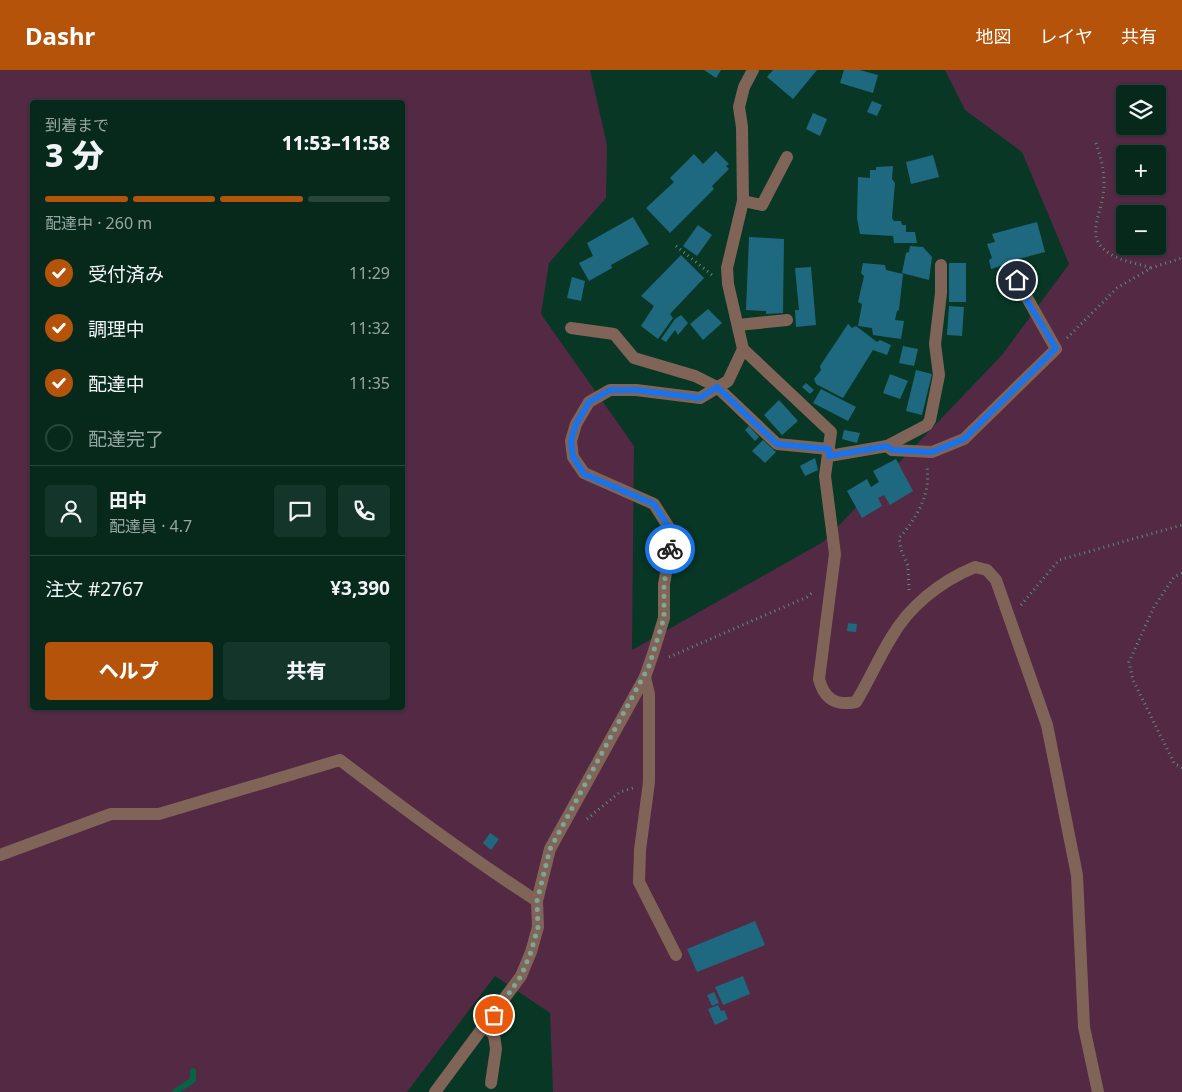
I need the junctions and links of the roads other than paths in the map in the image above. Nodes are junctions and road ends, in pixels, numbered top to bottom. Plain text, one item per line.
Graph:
1 (754, 70) edge
2 (787, 157) dead end
3 (743, 201) junction
4 (941, 265) dead end
5 (1017, 280) dead end
6 (788, 320) dead end
7 (738, 325) junction
8 (570, 328) dead end
9 (743, 350) junction
10 (717, 387) junction
11 (887, 446) junction
12 (829, 452) junction
13 (645, 677) junction
14 (0, 855) edge
15 (537, 901) junction
16 (676, 956) dead end
17 (485, 1026) junction
18 (492, 1083) dead end
19 (435, 1092) edge
20 (1098, 1092) edge

1 - 3 street
2 - 3 street
3 - 7 street
4 - 11 street
5 - 11 street
6 - 7 street
7 - 9 street
8 - 10 street
9 - 10 street
9 - 12 street
10 - 12 street
10 - 13 street
11 - 12 street
12 - 20 street
13 - 15 street
13 - 16 street
14 - 15 street
15 - 17 street
17 - 18 street
17 - 19 street

